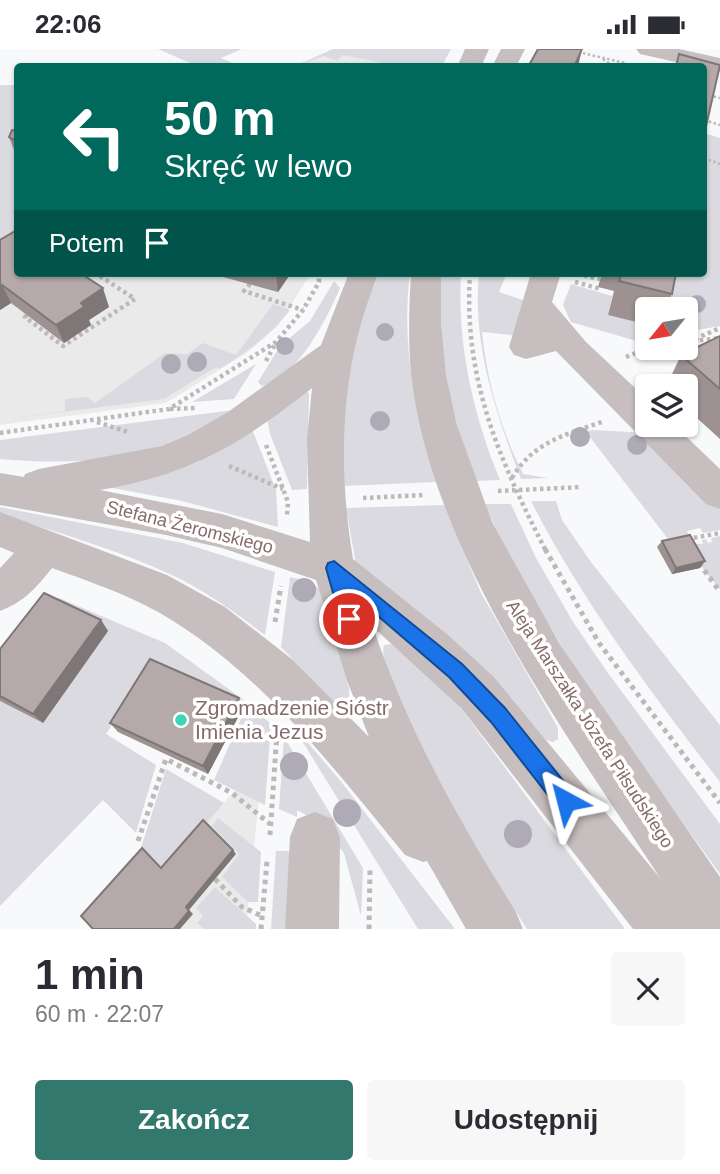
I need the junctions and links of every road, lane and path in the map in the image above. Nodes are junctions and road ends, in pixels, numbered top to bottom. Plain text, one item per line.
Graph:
1 (648, 49) edge
2 (576, 52) edge
3 (599, 57) junction
4 (608, 63) edge
5 (625, 63) edge
6 (720, 65) edge
7 (102, 277) edge
8 (319, 277) edge
9 (362, 277) edge
10 (426, 277) edge
11 (470, 277) edge
12 (591, 277) edge
13 (600, 279) dead end
14 (250, 284) dead end
15 (550, 285) edge
16 (601, 289) dead end
17 (303, 310) junction
18 (27, 315) edge
19 (720, 328) edge
20 (698, 338) edge
21 (720, 338) edge
22 (698, 341) edge
23 (335, 352) junction
24 (678, 372) edge
25 (674, 374) edge
26 (635, 409) edge
27 (0, 433) edge
28 (263, 437) dead end
29 (663, 437) edge
30 (550, 439) dead end
31 (225, 464) dead end
32 (511, 479) junction
33 (581, 487) dead end
34 (283, 489) junction
35 (515, 490) junction
36 (720, 493) edge
37 (427, 495) dead end
38 (358, 498) dead end
39 (4, 503) edge
40 (286, 529) dead end
41 (720, 533) edge
42 (44, 547) junction
43 (334, 568) junction
44 (282, 574) dead end
45 (720, 591) edge
46 (0, 592) edge
47 (274, 627) dead end
48 (278, 720) dead end
49 (720, 803) edge
50 (293, 830) junction
51 (138, 841) dead end
52 (370, 869) dead end
53 (215, 879) edge
54 (487, 915) edge
55 (262, 916) junction
56 (720, 923) edge
57 (261, 929) edge
58 (312, 929) edge
59 (369, 929) edge
60 (667, 929) edge

1 - 6 street
2 - 3 path
3 - 4 path
3 - 5 path
7 - 18 path
8 - 17 path
9 - 23 street
10 - 56 street, Aleja Marszałka Józefa Piłsudskiego
11 - 32 path
12 - 13 path
14 - 17 path
15 - 16 path
15 - 26 street
17 - 27 path
19 - 20 path
21 - 22 path
23 - 39 street, Stefana Żeromskiego
23 - 43 street
24 - 25 path
28 - 34 path
29 - 36 street
30 - 32 path
31 - 34 path
32 - 35 path
33 - 35 path
34 - 40 path
35 - 49 path
37 - 38 path
39 - 42 street
39 - 43 street, Stefana Żeromskiego
41 - 45 path
42 - 46 street
42 - 54 street
43 - 54 street
43 - 60 street, Stefana Żeromskiego
44 - 47 path
48 - 50 path
50 - 51 path
50 - 55 path
50 - 58 street
52 - 59 path
53 - 55 path
55 - 57 path

